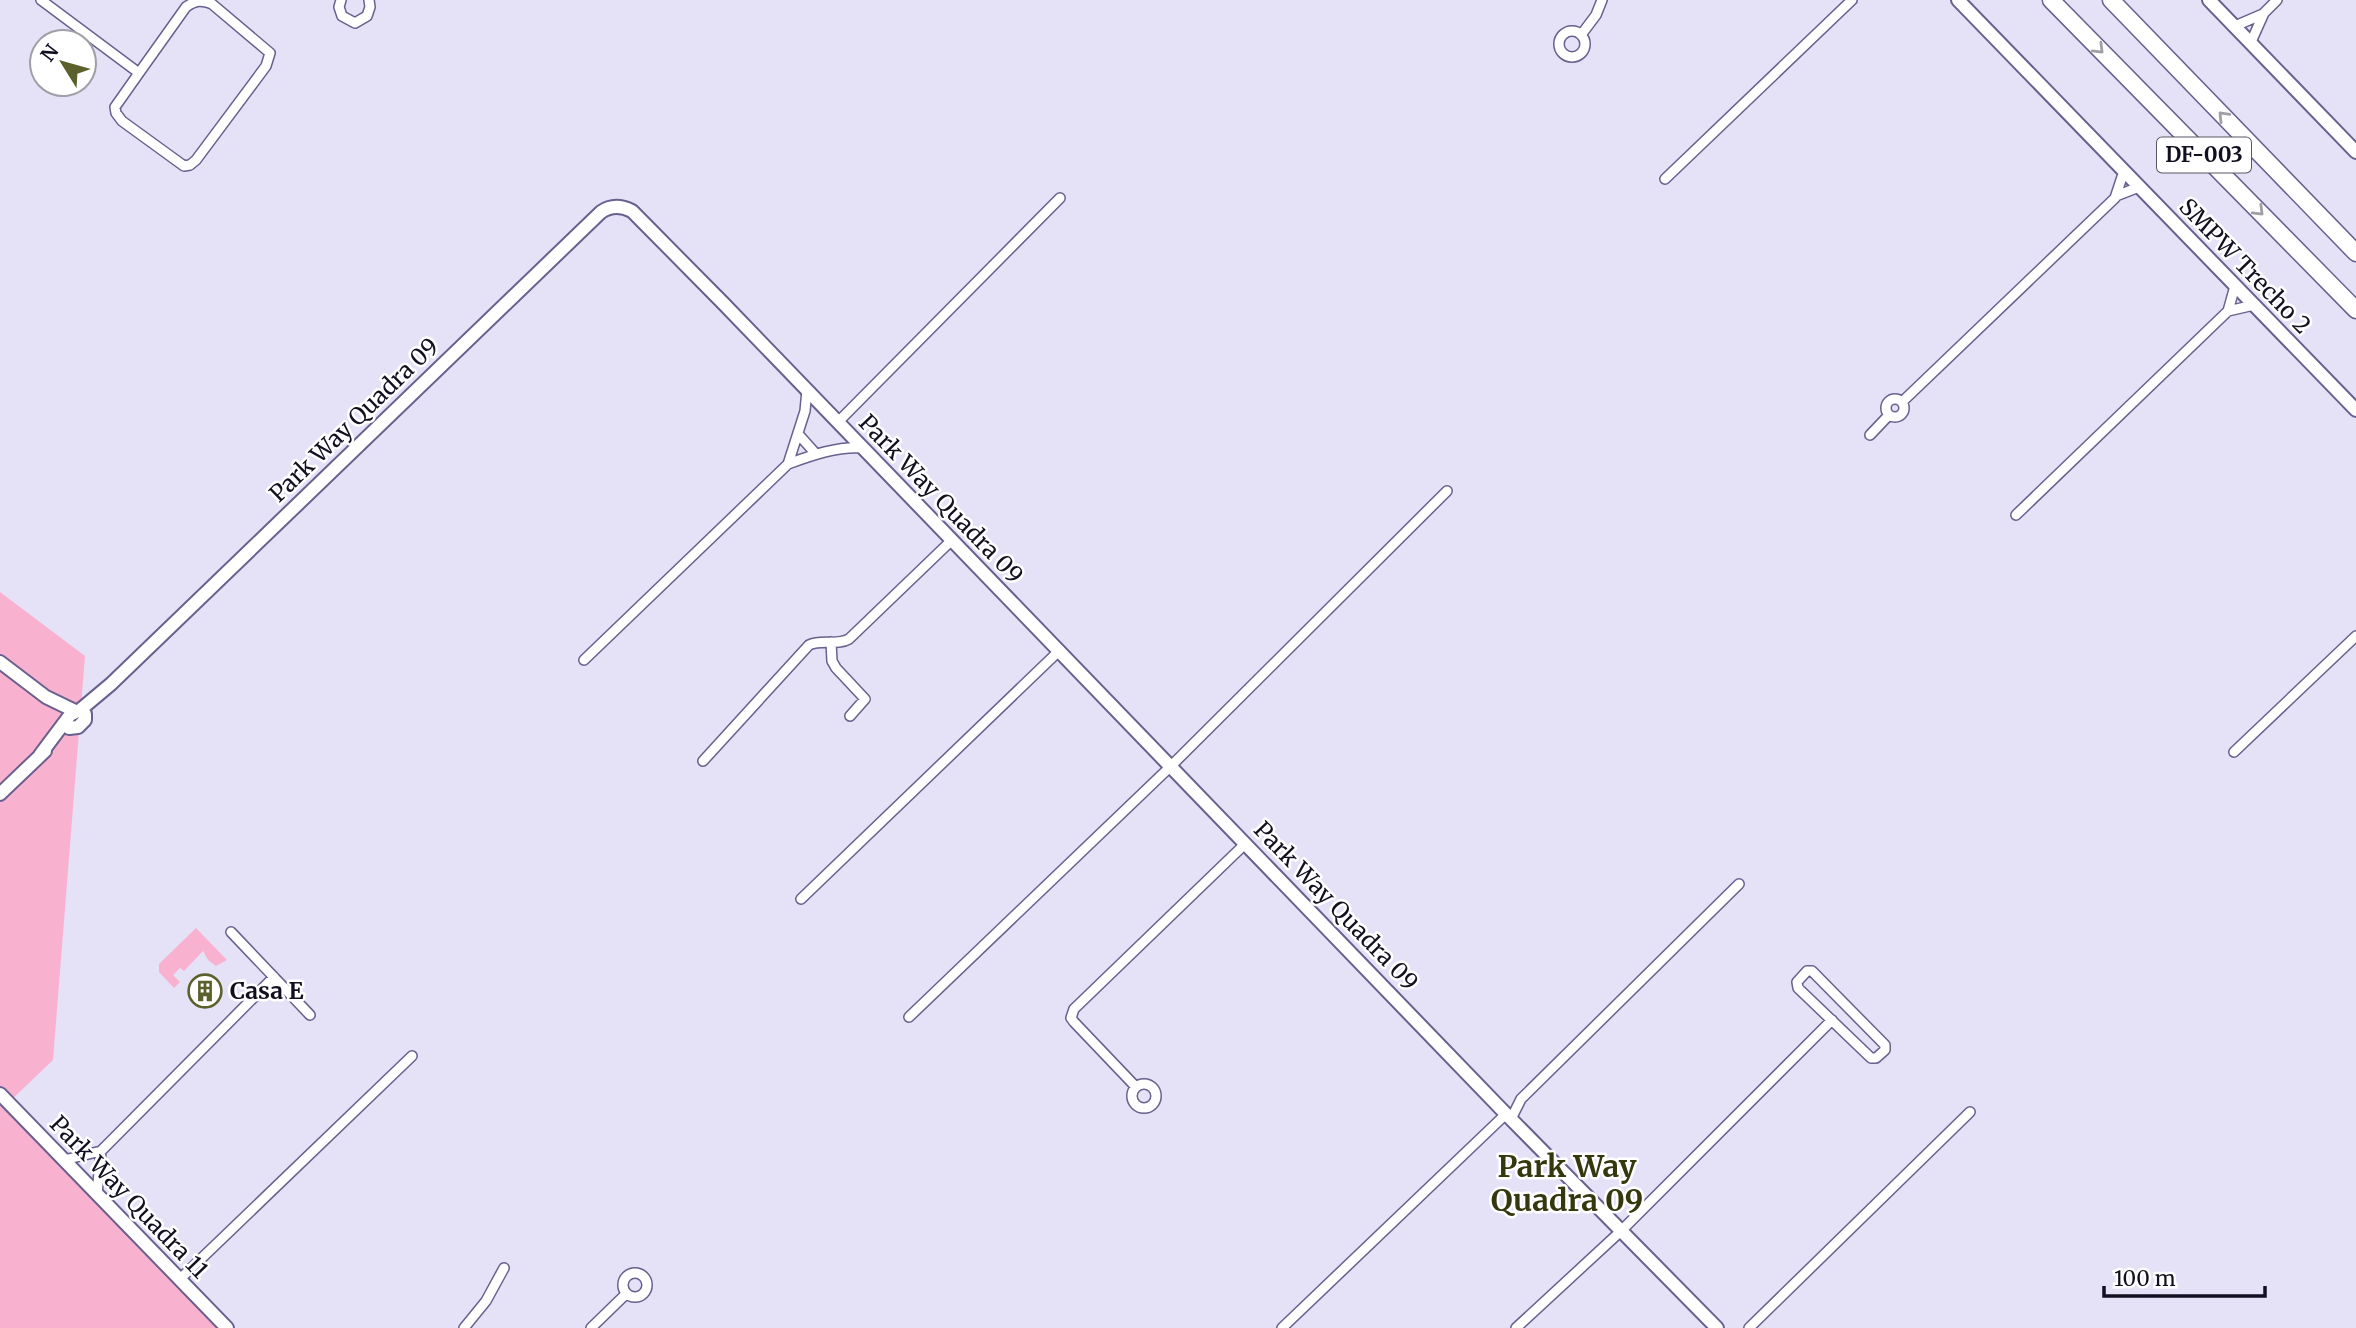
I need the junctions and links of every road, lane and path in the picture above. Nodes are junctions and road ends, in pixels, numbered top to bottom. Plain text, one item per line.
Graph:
1 (41, 0) edge
2 (341, 0) edge
3 (369, 0) edge
4 (1602, 0) edge
5 (1852, 0) edge
6 (1958, 0) edge
7 (2051, 0) edge
8 (2111, 0) edge
9 (2209, 0) edge
10 (2277, 0) edge
11 (2264, 13) junction
12 (2235, 26) junction
13 (1581, 35) dead end
14 (2251, 42) junction
15 (139, 73) junction
16 (2356, 152) edge
17 (2124, 171) junction
18 (1665, 179) dead end
19 (2139, 187) junction
20 (2116, 196) junction
21 (1060, 198) dead end
22 (2356, 253) edge
23 (2235, 286) junction
24 (2253, 305) junction
25 (2356, 310) edge
26 (2228, 311) junction
27 (807, 390) junction
28 (2356, 410) edge
29 (838, 422) junction
30 (799, 435) junction
31 (1870, 435) dead end
32 (863, 448) junction
33 (816, 454) junction
34 (788, 464) junction
35 (1447, 491) dead end
36 (2016, 514) dead end
37 (952, 540) junction
38 (2356, 636) edge
39 (831, 642) junction
40 (1060, 650) junction
41 (584, 660) dead end
42 (0, 662) edge
43 (850, 716) dead end
44 (74, 718) junction
45 (2234, 752) dead end
46 (703, 761) dead end
47 (1171, 765) junction
48 (0, 794) edge
49 (1246, 843) junction
50 (1739, 884) dead end
51 (802, 899) dead end
52 (231, 932) dead end
53 (274, 977) junction
54 (310, 1015) dead end
55 (909, 1017) dead end
56 (1832, 1020) junction
57 (412, 1056) dead end
58 (1136, 1087) dead end
59 (0, 1094) edge
60 (1521, 1099) junction
61 (1970, 1112) dead end
62 (1506, 1113) junction
63 (100, 1151) junction
64 (64, 1160) junction
65 (97, 1194) junction
66 (1621, 1231) junction
67 (505, 1268) dead end
68 (180, 1279) junction
69 (626, 1294) dead end
70 (228, 1328) edge
71 (464, 1328) edge
72 (591, 1328) edge
73 (1282, 1328) edge
74 (1516, 1328) edge
75 (1717, 1328) edge
76 (1749, 1328) edge

1 - 15 street
2 - 3 street
4 - 13 street
5 - 18 street
6 - 17 street, SMPW Trecho 2
7 -> 25 highway, DF-003
22 -> 8 highway, DF-003
9 - 12 street
10 - 11 street
11 - 12 street
11 - 14 street
12 - 14 street
14 - 16 street
15 - 15 street
17 - 19 street, SMPW Trecho 2
17 - 20 street
19 - 20 street
19 - 23 street, SMPW Trecho 2
20 - 31 street
21 - 29 street
23 - 24 street, SMPW Trecho 2
23 - 26 street
24 - 26 street
24 - 28 street, SMPW Trecho 2
26 - 36 street
27 - 29 street, Park Way Quadra 09
27 - 30 street
27 - 44 street, Park Way Quadra 09
29 - 32 street, Park Way Quadra 09
30 - 33 street
30 - 34 street
32 - 33 street
32 - 37 street, Park Way Quadra 09
33 - 34 street
34 - 41 street
35 - 47 street
37 - 39 street
37 - 40 street, Park Way Quadra 09
38 - 45 street
39 - 43 street
39 - 46 street
40 - 47 street, Park Way Quadra 09
40 - 51 street
42 - 44 street
44 - 48 street
47 - 49 street, Park Way Quadra 09
47 - 55 street
49 - 58 street
49 - 62 street, Park Way Quadra 09
50 - 60 street
52 - 53 street
53 - 54 street
53 - 63 street
56 - 56 street
56 - 66 street
57 - 68 street
59 - 64 street, Park Way Quadra 11
60 - 62 street
60 - 62 street
61 - 76 street
62 - 66 street, Park Way Quadra 09
62 - 73 street
63 - 64 street
63 - 65 street
64 - 65 street, Park Way Quadra 11
65 - 68 street, Park Way Quadra 11
66 - 74 street
66 - 75 street, Park Way Quadra 09
67 - 71 street
68 - 70 street, Park Way Quadra 11
69 - 72 street

